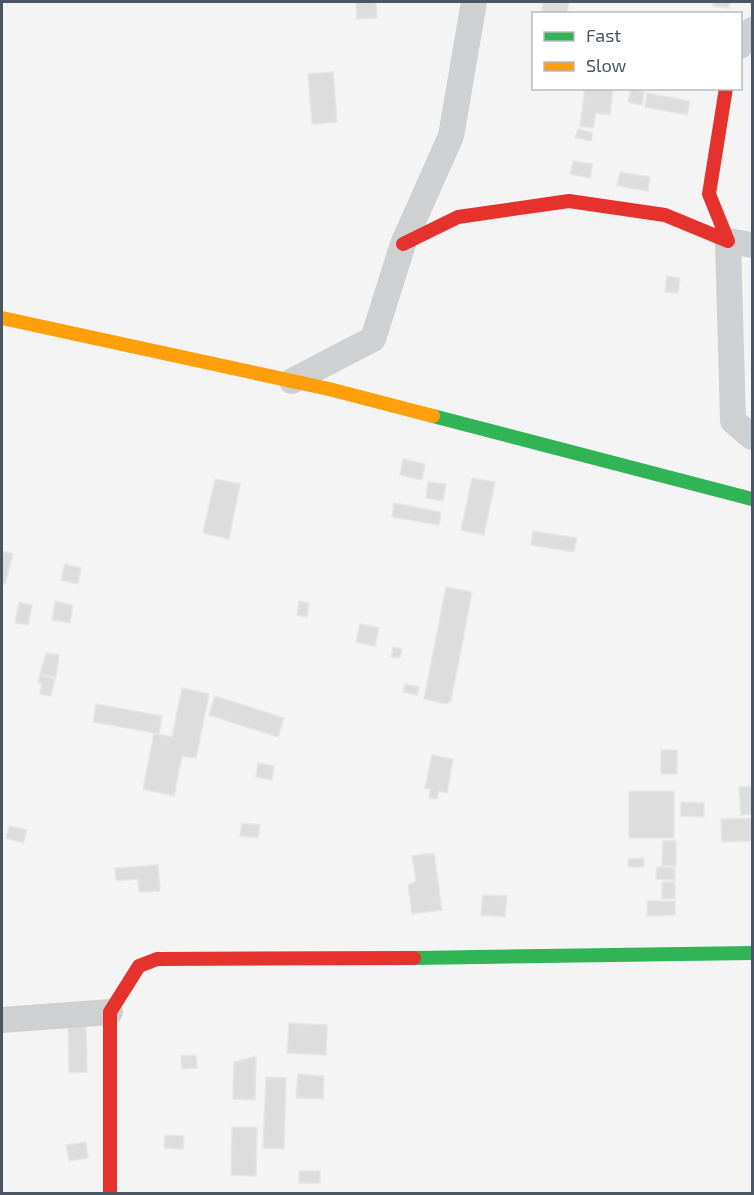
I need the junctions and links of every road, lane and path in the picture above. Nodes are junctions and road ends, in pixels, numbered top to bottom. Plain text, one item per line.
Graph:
1 (474, 2) edge
2 (753, 30) edge
3 (742, 45) edge
4 (726, 90) edge
5 (740, 243) edge
6 (403, 244) junction
7 (2, 318) edge
8 (292, 381) junction
9 (753, 437) edge
10 (753, 499) edge
11 (753, 953) edge
12 (110, 1012) junction
13 (2, 1020) edge
14 (110, 1194) edge

1 - 6 street
2 - 3 street
4 - 5 street
5 - 6 street
5 - 9 street
6 - 8 street
7 - 8 street
8 - 10 street
11 - 12 street
12 - 13 street
12 - 14 street

